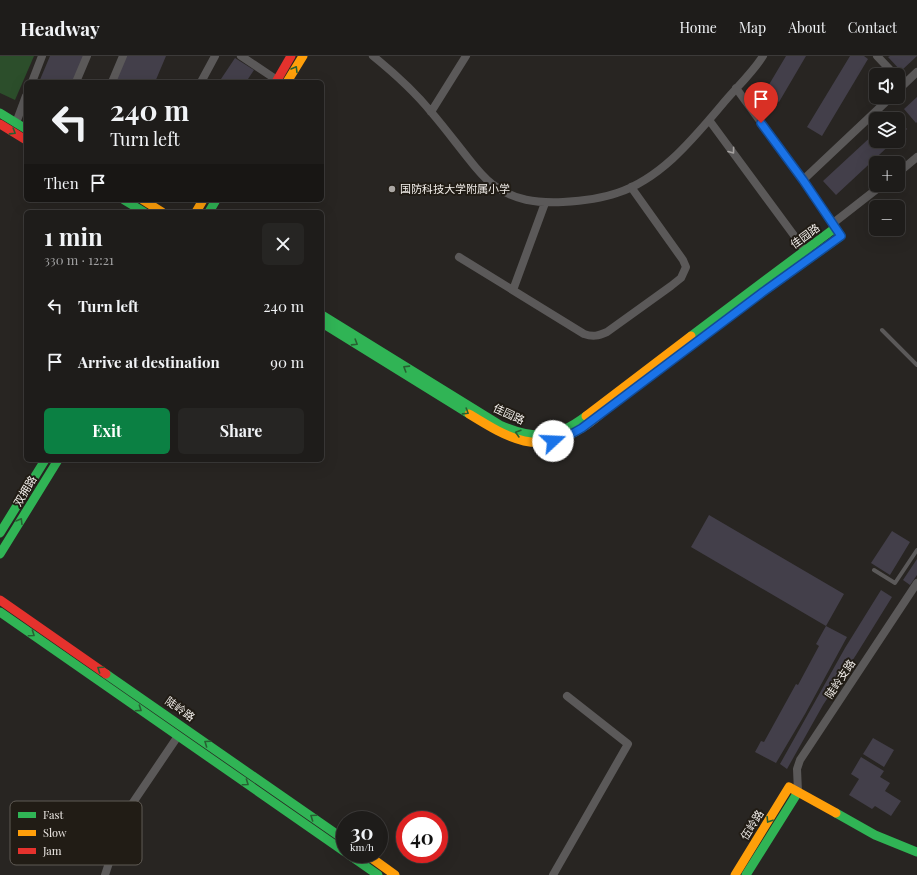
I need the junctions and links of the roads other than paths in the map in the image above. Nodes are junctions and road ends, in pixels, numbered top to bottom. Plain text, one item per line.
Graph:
1 (42, 56) edge
2 (87, 56) edge
3 (123, 56) edge
4 (215, 56) edge
5 (241, 56) edge
6 (291, 56) edge
7 (303, 56) edge
8 (373, 56) edge
9 (466, 56) edge
10 (762, 56) edge
11 (877, 56) edge
12 (888, 68) edge
13 (917, 72) edge
14 (33, 80) edge
15 (77, 80) edge
16 (113, 80) edge
17 (201, 80) edge
18 (275, 80) edge
19 (277, 80) edge
20 (288, 80) edge
21 (905, 83) edge
22 (736, 88) junction
23 (24, 101) edge
24 (884, 104) edge
25 (431, 112) junction
26 (0, 113) edge
27 (709, 120) junction
28 (16, 123) junction
29 (0, 124) edge
30 (24, 128) edge
31 (24, 139) edge
32 (917, 157) edge
33 (905, 167) edge
34 (803, 180) junction
35 (631, 187) junction
36 (874, 192) edge
37 (127, 202) edge
38 (146, 202) edge
39 (545, 203) junction
40 (141, 210) edge
41 (159, 210) edge
42 (834, 226) junction
43 (808, 254) junction
44 (459, 258) dead end
45 (513, 290) junction
46 (324, 316) edge
47 (324, 324) edge
48 (882, 330) dead end
49 (917, 365) edge
50 (44, 462) edge
51 (57, 462) edge
52 (0, 533) edge
53 (917, 550) edge
54 (0, 554) edge
55 (874, 570) dead end
56 (917, 583) edge
57 (0, 600) edge
58 (0, 612) edge
59 (567, 696) dead end
60 (178, 736) junction
61 (797, 794) junction
62 (134, 801) edge
63 (336, 834) edge
64 (336, 846) edge
65 (917, 852) edge
66 (917, 857) edge
67 (361, 863) edge
68 (378, 863) edge
69 (108, 865) edge
70 (105, 875) edge
71 (378, 875) edge
72 (395, 875) edge
73 (553, 875) edge
74 (735, 875) edge
75 (746, 875) edge

1 - 14 street
2 - 15 street
3 - 16 street
4 - 17 street
5 - 18 street
6 - 19 street
20 -> 7 street
8 - 25 street
9 - 25 street
10 - 22 street
11 - 12 street
13 - 21 street
22 - 27 street
22 - 34 street
23 - 28 street
24 - 34 street
25 - 39 street
26 - 28 street
27 - 35 street
27 -> 43 street
28 - 30 street
29 -> 31 street
32 - 33 street
34 - 42 street
35 - 39 street
35 - 45 street
36 - 42 street
37 - 40 street
38 - 41 street
39 - 45 street
42 - 43 street, 佳园路
43 -> 46 street, 佳园路
47 -> 43 street, 佳园路
44 - 45 street
48 - 49 lane
50 - 52 street, 双拥路
54 -> 51 street, 双拥路
53 - 55 lane
56 - 61 street, 陡岭支路
63 -> 57 street, 陡岭路
58 -> 60 street, 陡岭路
59 - 73 street
60 - 62 street
60 -> 64 street, 陡岭路
61 - 65 street
61 - 66 street
61 -> 74 street, 伍岭路
61 - 75 street, 伍岭路
67 - 71 street
68 - 72 street
69 - 70 street

